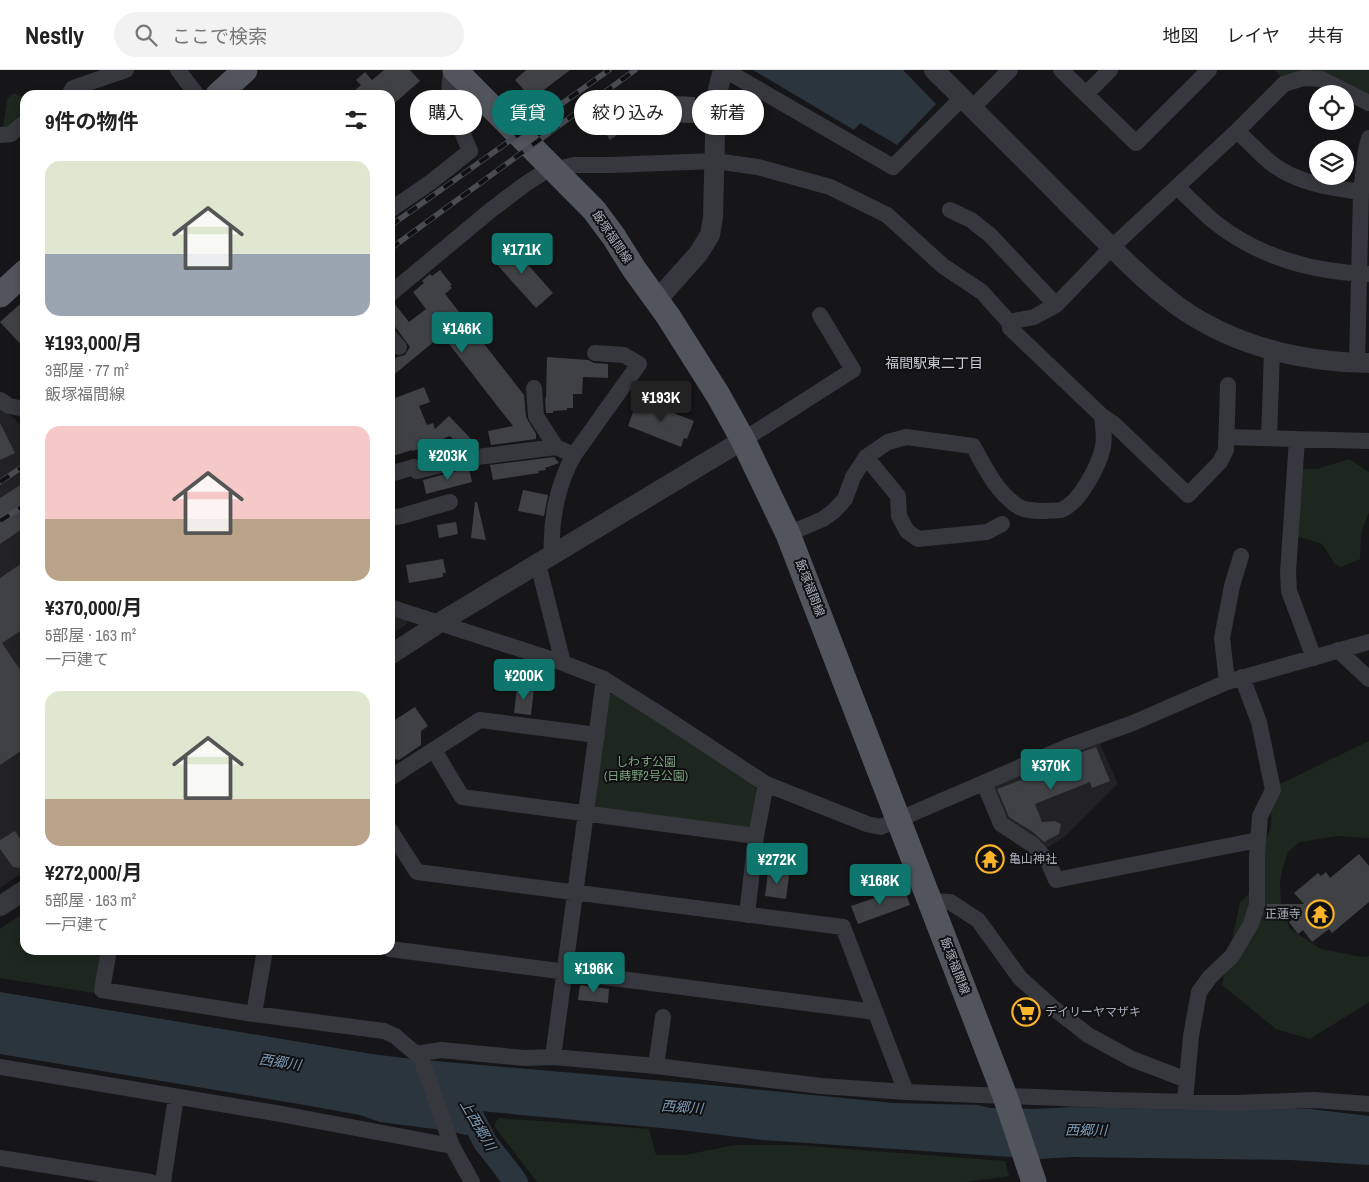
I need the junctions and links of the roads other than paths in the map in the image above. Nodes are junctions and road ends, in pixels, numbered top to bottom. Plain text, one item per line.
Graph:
1 (126, 70) edge
2 (178, 70) edge
3 (245, 70) edge
4 (453, 70) edge
5 (724, 70) edge
6 (934, 70) edge
7 (1010, 70) edge
8 (1061, 70) edge
9 (1110, 70) edge
10 (1209, 70) edge
11 (72, 90) edge
12 (193, 90) edge
13 (223, 90) edge
14 (1086, 94) junction
15 (967, 103) junction
16 (1369, 103) edge
17 (20, 126) edge
18 (1237, 131) junction
19 (0, 135) edge
20 (1369, 138) edge
21 (715, 161) junction
22 (1177, 187) junction
23 (1361, 192) junction
24 (395, 207) edge
25 (950, 210) dead end
26 (1112, 247) junction
27 (1364, 273) edge
28 (20, 277) edge
29 (395, 290) edge
30 (0, 295) edge
31 (657, 300) junction
32 (1056, 304) junction
33 (820, 315) dead end
34 (1009, 322) junction
35 (1272, 351) junction
36 (595, 353) dead end
37 (1363, 363) edge
38 (1228, 385) dead end
39 (534, 388) dead end
40 (0, 400) edge
41 (20, 408) edge
42 (1102, 416) junction
43 (1227, 437) junction
44 (1269, 438) junction
45 (1297, 439) junction
46 (743, 440) junction
47 (1369, 441) edge
48 (556, 447) junction
49 (574, 455) junction
50 (866, 457) junction
51 (395, 473) edge
52 (450, 502) dead end
53 (395, 517) edge
54 (1002, 524) dead end
55 (788, 534) junction
56 (1241, 556) dead end
57 (545, 560) junction
58 (395, 609) edge
59 (439, 623) junction
60 (1369, 642) edge
61 (1338, 650) junction
62 (395, 652) edge
63 (1314, 658) junction
64 (563, 663) junction
65 (604, 679) junction
66 (1234, 679) junction
67 (1369, 679) edge
68 (597, 735) junction
69 (434, 750) junction
70 (395, 775) edge
71 (984, 783) junction
72 (766, 784) junction
73 (586, 814) junction
74 (899, 819) junction
75 (756, 836) junction
76 (395, 838) edge
77 (1258, 840) junction
78 (20, 892) edge
79 (575, 892) junction
80 (930, 900) junction
81 (2, 901) edge
82 (747, 915) junction
83 (395, 950) edge
84 (108, 955) edge
85 (264, 955) edge
86 (565, 971) junction
87 (876, 1012) junction
88 (254, 1014) junction
89 (662, 1017) dead end
90 (418, 1056) junction
91 (553, 1057) junction
92 (656, 1066) junction
93 (0, 1067) edge
94 (1187, 1080) junction
95 (906, 1092) junction
96 (176, 1097) junction
97 (1186, 1100) junction
98 (1007, 1101) junction
99 (1369, 1104) edge
100 (449, 1140) junction
101 (0, 1158) edge
102 (1031, 1172) edge
103 (151, 1182) edge
104 (163, 1182) edge
105 (472, 1182) edge

1 - 11 street
2 - 12 street
3 - 13 main road
4 - 24 street
4 - 31 main road, 飯塚福間線
5 - 15 street
5 - 21 street
6 - 15 street
7 - 15 street
8 - 14 street
9 - 14 street
10 - 14 street
15 - 26 street
16 - 18 street
17 - 19 street
18 - 22 street
18 - 23 street
20 - 23 street
21 - 29 street
21 - 31 street
21 - 34 street
22 - 26 street
22 - 27 street
23 - 27 street
25 - 32 street
26 - 32 street
26 - 35 street
27 - 37 street
28 - 30 main road
31 - 46 main road, 飯塚福間線
32 - 34 street
33 - 46 street
34 - 42 street
35 - 37 street
35 - 44 street
36 - 49 street
38 - 43 street
39 - 48 street
40 - 41 street
42 - 43 street
42 - 50 street
43 - 44 street
44 - 45 street
45 - 47 street
45 - 63 street
46 - 55 main road, 飯塚福間線
46 - 57 street
48 - 49 street
48 - 51 street
49 - 57 street
50 - 54 street
50 - 55 street
52 - 53 street
55 - 74 main road, 飯塚福間線
56 - 66 street
57 - 59 street
57 - 64 street
58 - 59 street
59 - 62 street
59 - 64 street
60 - 61 street
61 - 63 street
61 - 67 street
63 - 66 street
64 - 65 street
65 - 68 street
65 - 72 street
66 - 71 street
66 - 77 street
68 - 69 street
68 - 73 street
69 - 70 street
69 - 73 street
71 - 74 street
71 - 77 street
72 - 74 street
72 - 75 street
73 - 75 street
73 - 79 street
74 - 80 main road, 飯塚福間線
75 - 82 street
76 - 79 street
77 - 94 street
78 - 81 street
79 - 82 street
79 - 86 street
80 - 94 street
80 - 98 main road, 飯塚福間線
82 - 87 street
83 - 86 street
84 - 88 street
85 - 88 street
86 - 87 street
86 - 91 street
87 - 95 street
88 - 90 street
89 - 92 street
90 - 91 street
90 - 100 street
91 - 92 street
92 - 95 street
93 - 96 street
94 - 97 street
95 - 98 street
96 - 100 street
96 - 104 street
97 - 98 street
97 - 99 street
98 - 102 main road, 飯塚福間線
100 - 105 street
101 - 103 street

